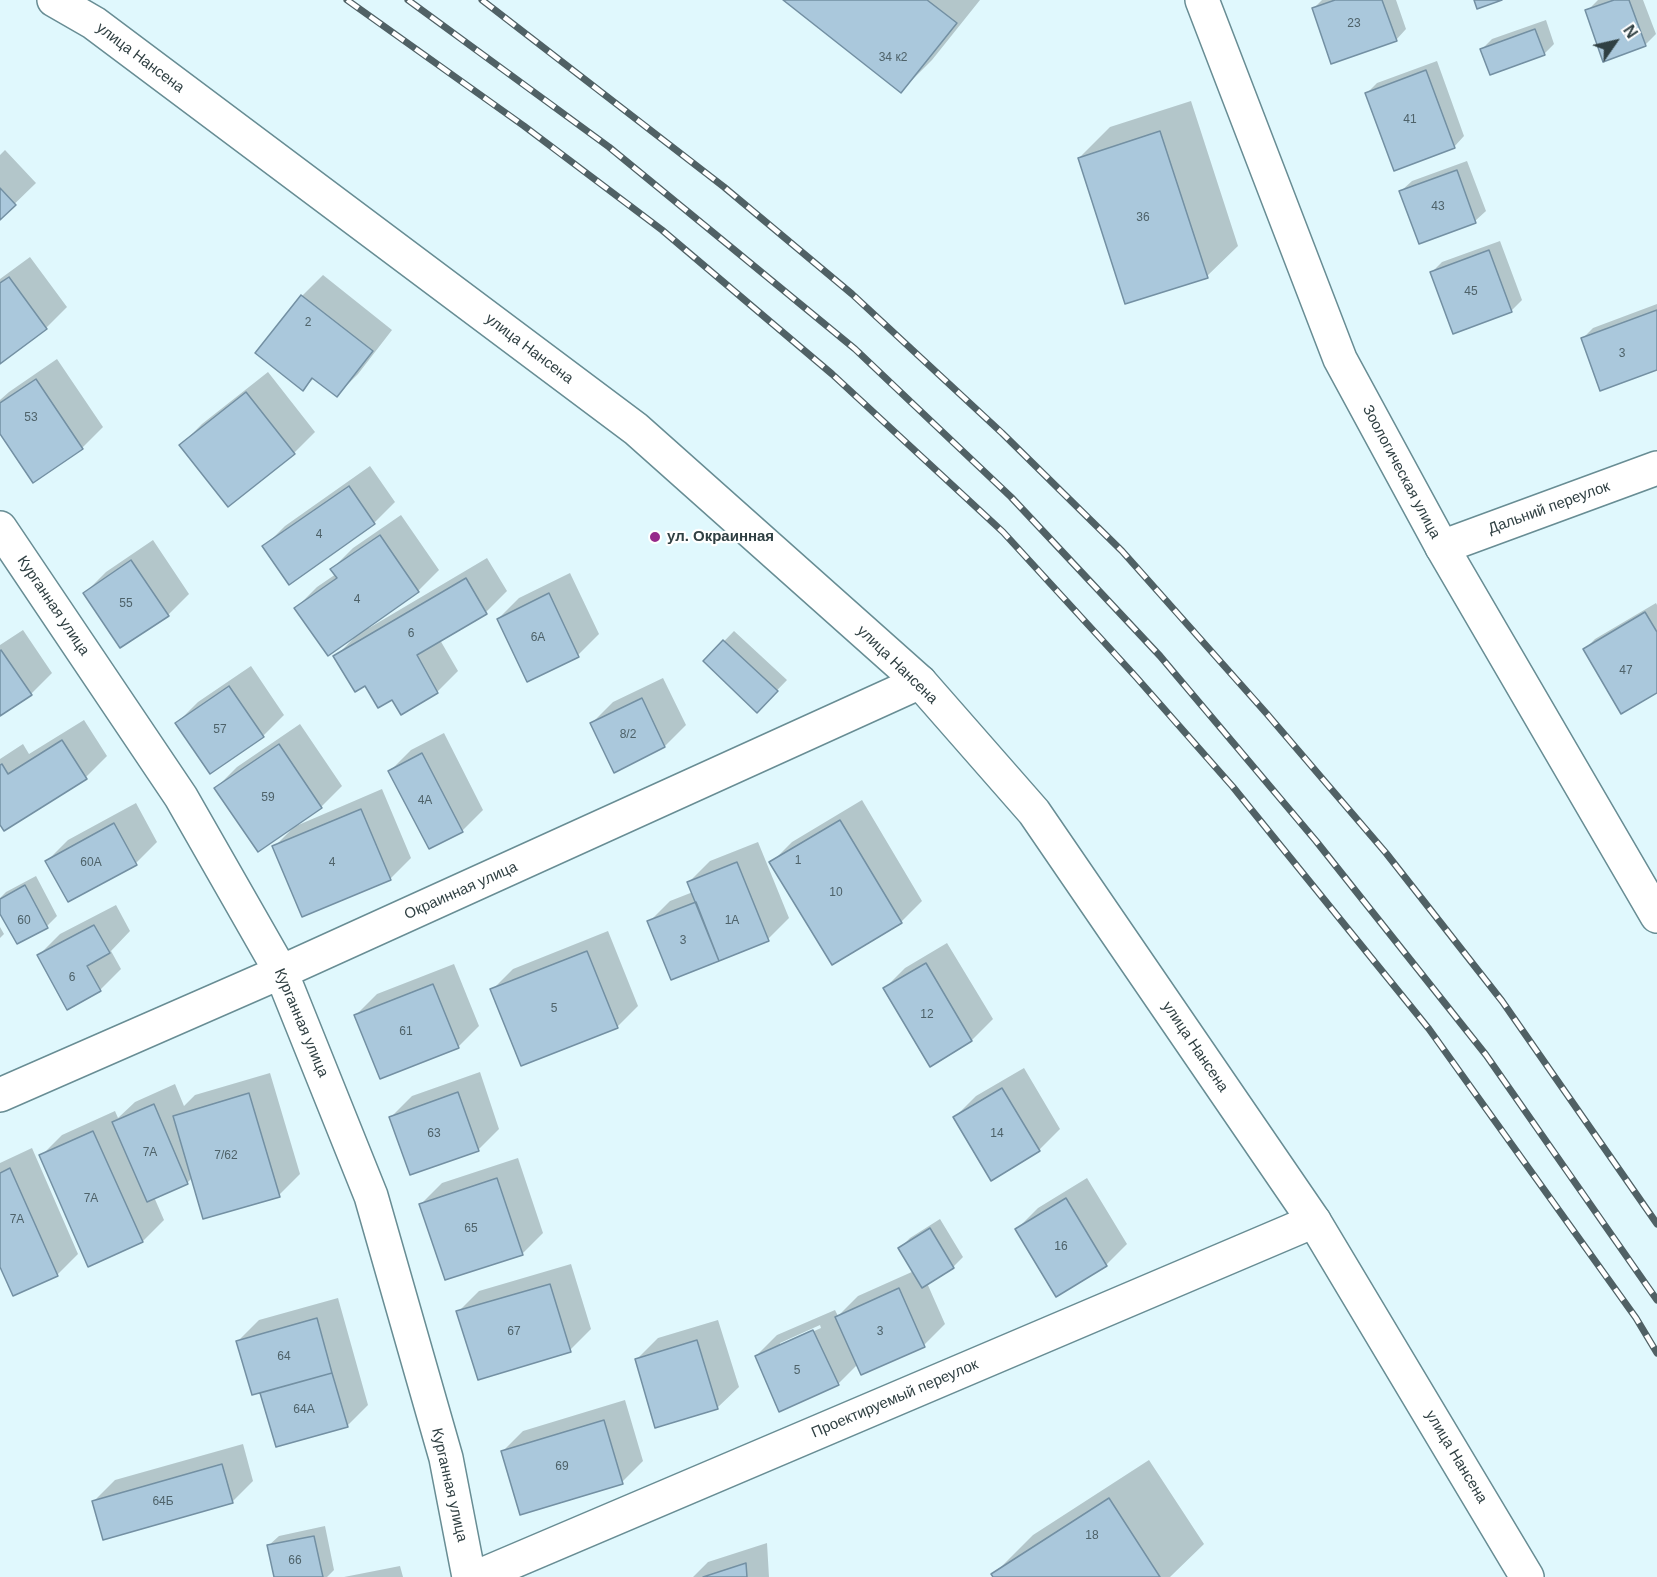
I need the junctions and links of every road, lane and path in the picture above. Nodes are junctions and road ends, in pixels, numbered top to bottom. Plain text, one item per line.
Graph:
1 (54, 0) edge
2 (1202, 0) edge
3 (1657, 468) edge
4 (0, 528) edge
5 (1442, 548) junction
6 (920, 682) junction
7 (1657, 916) edge
8 (281, 972) junction
9 (0, 1095) edge
10 (1314, 1221) junction
11 (469, 1577) edge
12 (477, 1577) edge
13 (1527, 1577) edge

1 - 6 main road, улица Нансена
2 - 5 main road, Зоологическая улица
3 - 5 main road, Дальний переулок
4 - 8 main road, Курганная улица
5 - 7 main road, Зоологическая улица
6 - 8 main road, Окраинная улица
6 - 10 main road, улица Нансена
8 - 9 main road, Окраинная улица
8 - 11 main road, Курганная улица
10 - 12 main road, Проектируемый переулок
10 - 13 main road, улица Нансена

